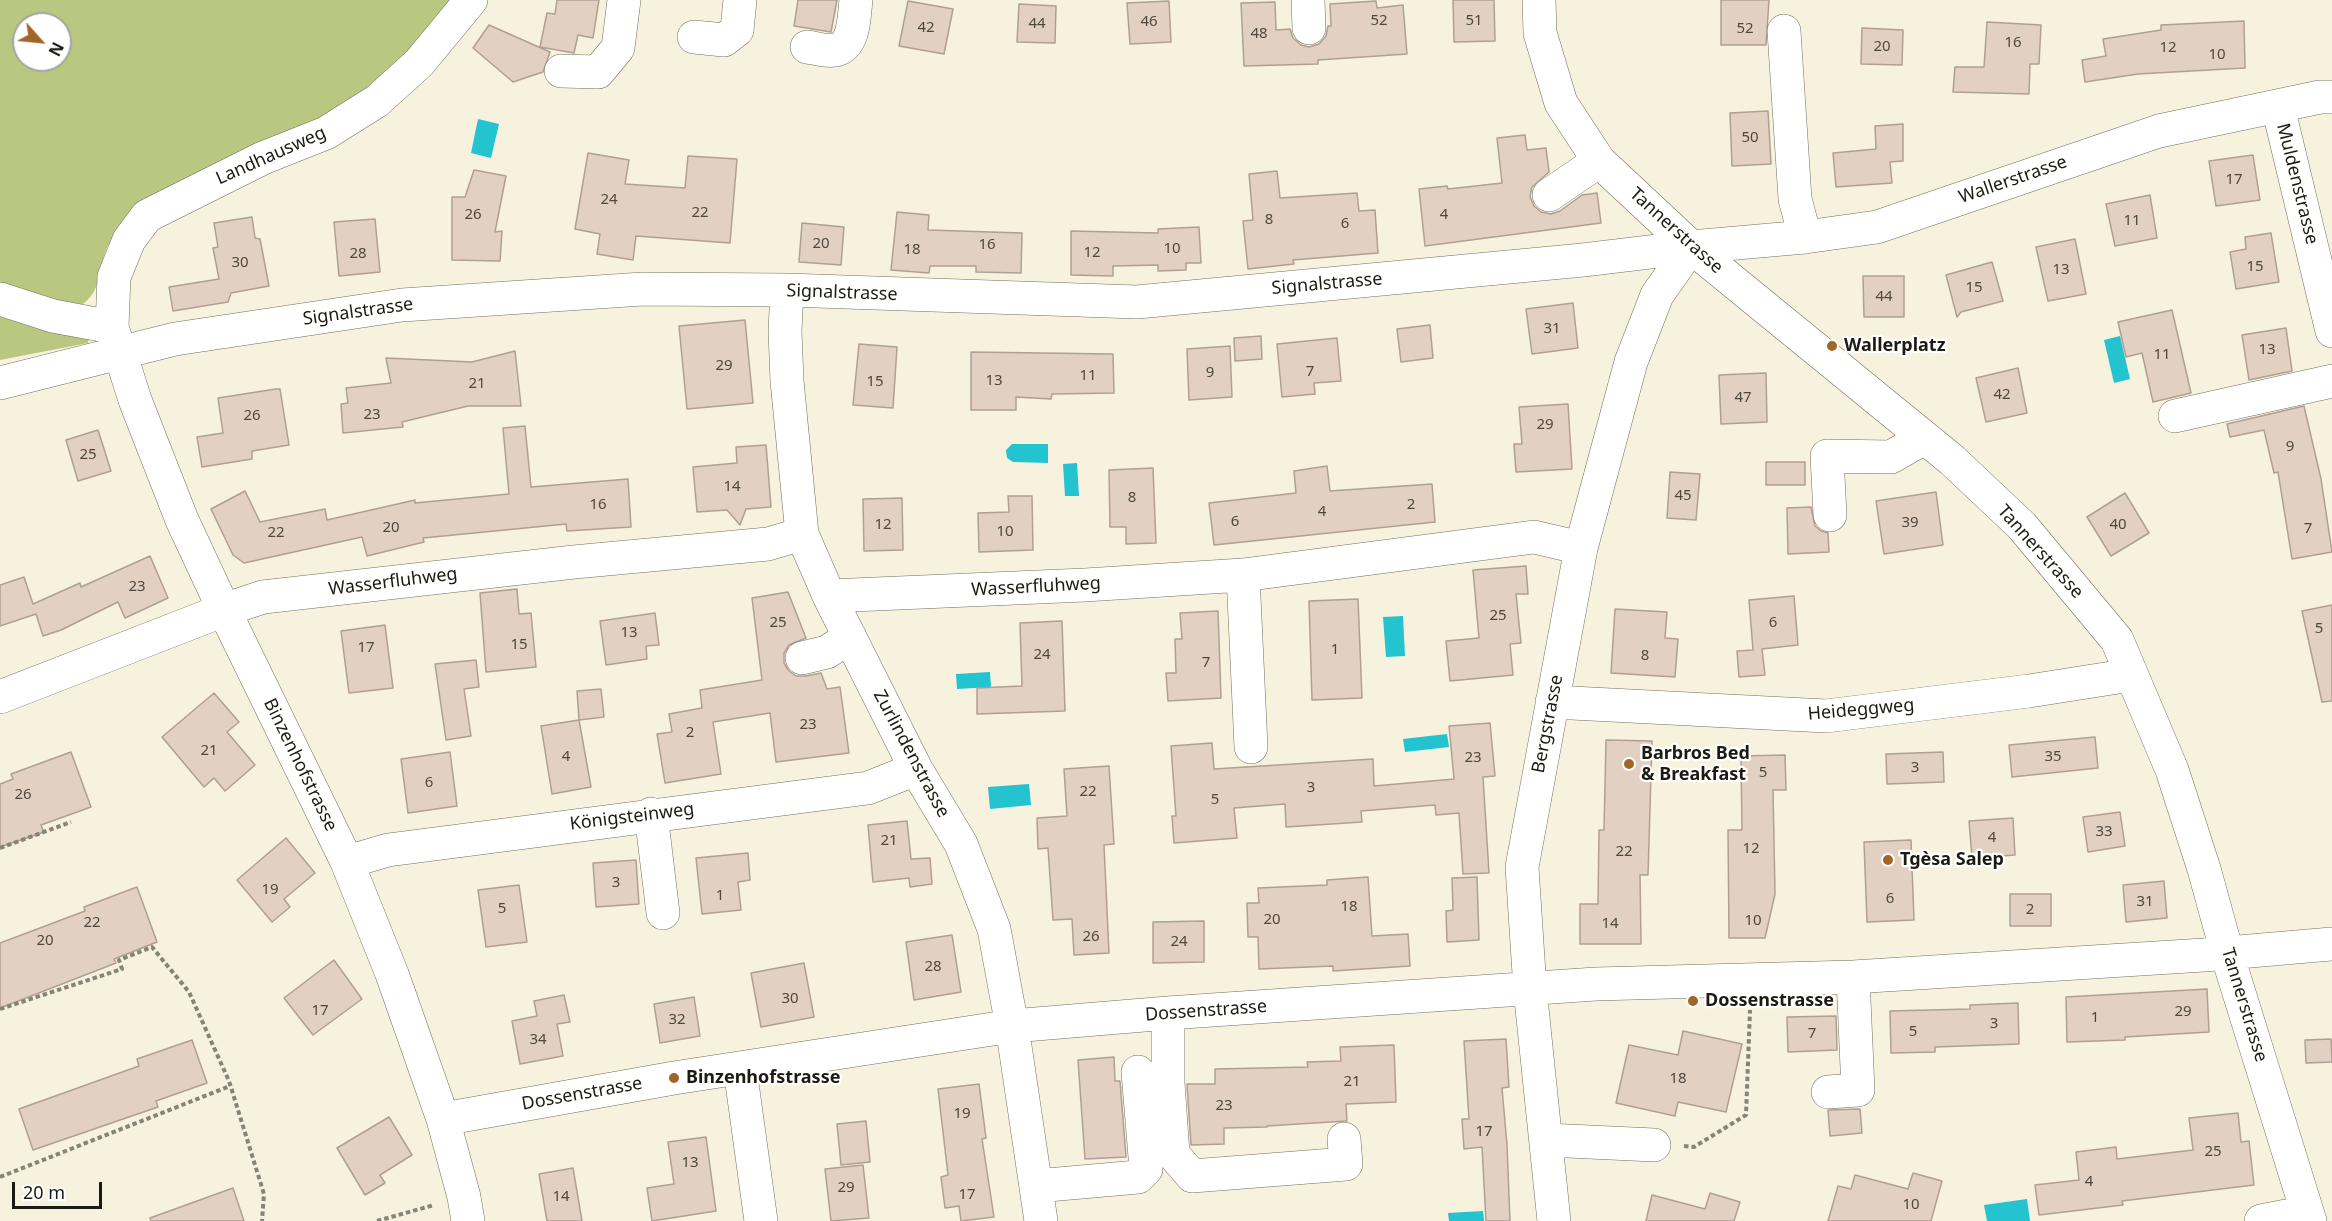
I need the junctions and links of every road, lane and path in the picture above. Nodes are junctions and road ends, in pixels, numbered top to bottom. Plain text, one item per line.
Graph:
1 (471, 0) edge
2 (624, 0) edge
3 (740, 0) edge
4 (856, 0) edge
5 (1539, 0) edge
6 (1784, 31) dead end
7 (694, 37) dead end
8 (807, 47) dead end
9 (561, 70) dead end
10 (2332, 97) edge
11 (2278, 107) junction
12 (1599, 161) junction
13 (1549, 195) dead end
14 (1805, 237) junction
15 (1691, 248) junction
16 (787, 290) junction
17 (0, 299) edge
18 (2332, 331) edge
19 (116, 339) junction
20 (2332, 381) edge
21 (0, 383) edge
22 (2175, 416) dead end
23 (1924, 438) junction
24 (1830, 515) dead end
25 (802, 534) junction
26 (1581, 548) junction
27 (1243, 575) junction
28 (829, 596) junction
29 (224, 610) junction
30 (850, 637) junction
31 (802, 658) dead end
32 (2131, 675) junction
33 (0, 697) edge
34 (1552, 702) junction
35 (1251, 747) dead end
36 (916, 770) junction
37 (651, 814) junction
38 (71, 822) dead end
39 (0, 848) edge
40 (347, 862) junction
41 (663, 913) dead end
42 (2332, 944) edge
43 (2228, 953) junction
44 (1853, 977) junction
45 (1750, 980) junction
46 (1530, 989) junction
47 (0, 1009) edge
48 (1168, 1012) junction
49 (1012, 1026) junction
50 (740, 1069) junction
51 (1138, 1072) dead end
52 (230, 1086) junction
53 (1828, 1092) dead end
54 (443, 1119) junction
55 (1344, 1139) dead end
56 (1547, 1140) junction
57 (1654, 1145) joint
58 (0, 1178) edge
59 (1036, 1186) junction
60 (466, 1209) edge
61 (2309, 1216) edge
62 (262, 1221) edge
63 (377, 1221) edge
64 (761, 1221) edge
65 (1041, 1221) edge
66 (1554, 1221) edge
67 (2260, 1221) edge

1 - 19 street, Landhausweg
2 - 9 street
3 - 7 street
4 - 8 street
5 - 12 street, Tannerstrasse
6 - 14 street
10 - 11 street, Wallerstrasse
11 - 14 street, Wallerstrasse
11 - 18 street, Muldenstrasse
12 - 13 street
12 - 15 street, Tannerstrasse
14 - 15 street, Wallerstrasse
15 - 16 street, Signalstrasse
15 - 23 street, Tannerstrasse
15 - 26 street, Bergstrasse
16 - 19 street, Signalstrasse
16 - 25 street, Zurlindenstrasse
17 - 19 street
19 - 21 street, Signalstrasse
19 - 29 street, Binzenhofstrasse
20 - 22 street
23 - 24 street
23 - 32 street, Tannerstrasse
25 - 28 street, Zurlindenstrasse
25 - 29 street, Wasserfluhweg
26 - 27 street, Wasserfluhweg
26 - 34 street, Bergstrasse
27 - 28 street, Wasserfluhweg
27 - 35 street
28 - 30 street, Zurlindenstrasse
29 - 33 street, Wasserfluhweg
29 - 40 street, Binzenhofstrasse
30 - 31 street
30 - 36 street, Zurlindenstrasse
32 - 34 street, Heideggweg
32 - 43 street, Tannerstrasse
34 - 46 street, Bergstrasse
36 - 37 street, Königsteinweg
36 - 49 street, Zurlindenstrasse
37 - 40 street, Königsteinweg
37 - 41 street
38 - 39 path
40 - 54 street, Binzenhofstrasse
42 - 43 street, Dossenstrasse
43 - 44 street, Dossenstrasse
43 - 61 street, Tannerstrasse
44 - 45 street, Dossenstrasse
44 - 53 street
45 - 46 street, Dossenstrasse
45 - 57 path
46 - 48 street, Dossenstrasse
46 - 56 street, Bergstrasse
47 - 52 path
48 - 49 street, Dossenstrasse
48 - 55 street
49 - 50 street, Dossenstrasse
49 - 59 street, Zurlindenstrasse
50 - 54 street, Dossenstrasse
50 - 64 street
51 - 59 street
52 - 58 path
52 - 62 path
54 - 60 street, Binzenhofstrasse
56 - 57 street
56 - 66 street, Bergstrasse
59 - 65 street, Zurlindenstrasse
60 - 63 path
61 - 67 street

